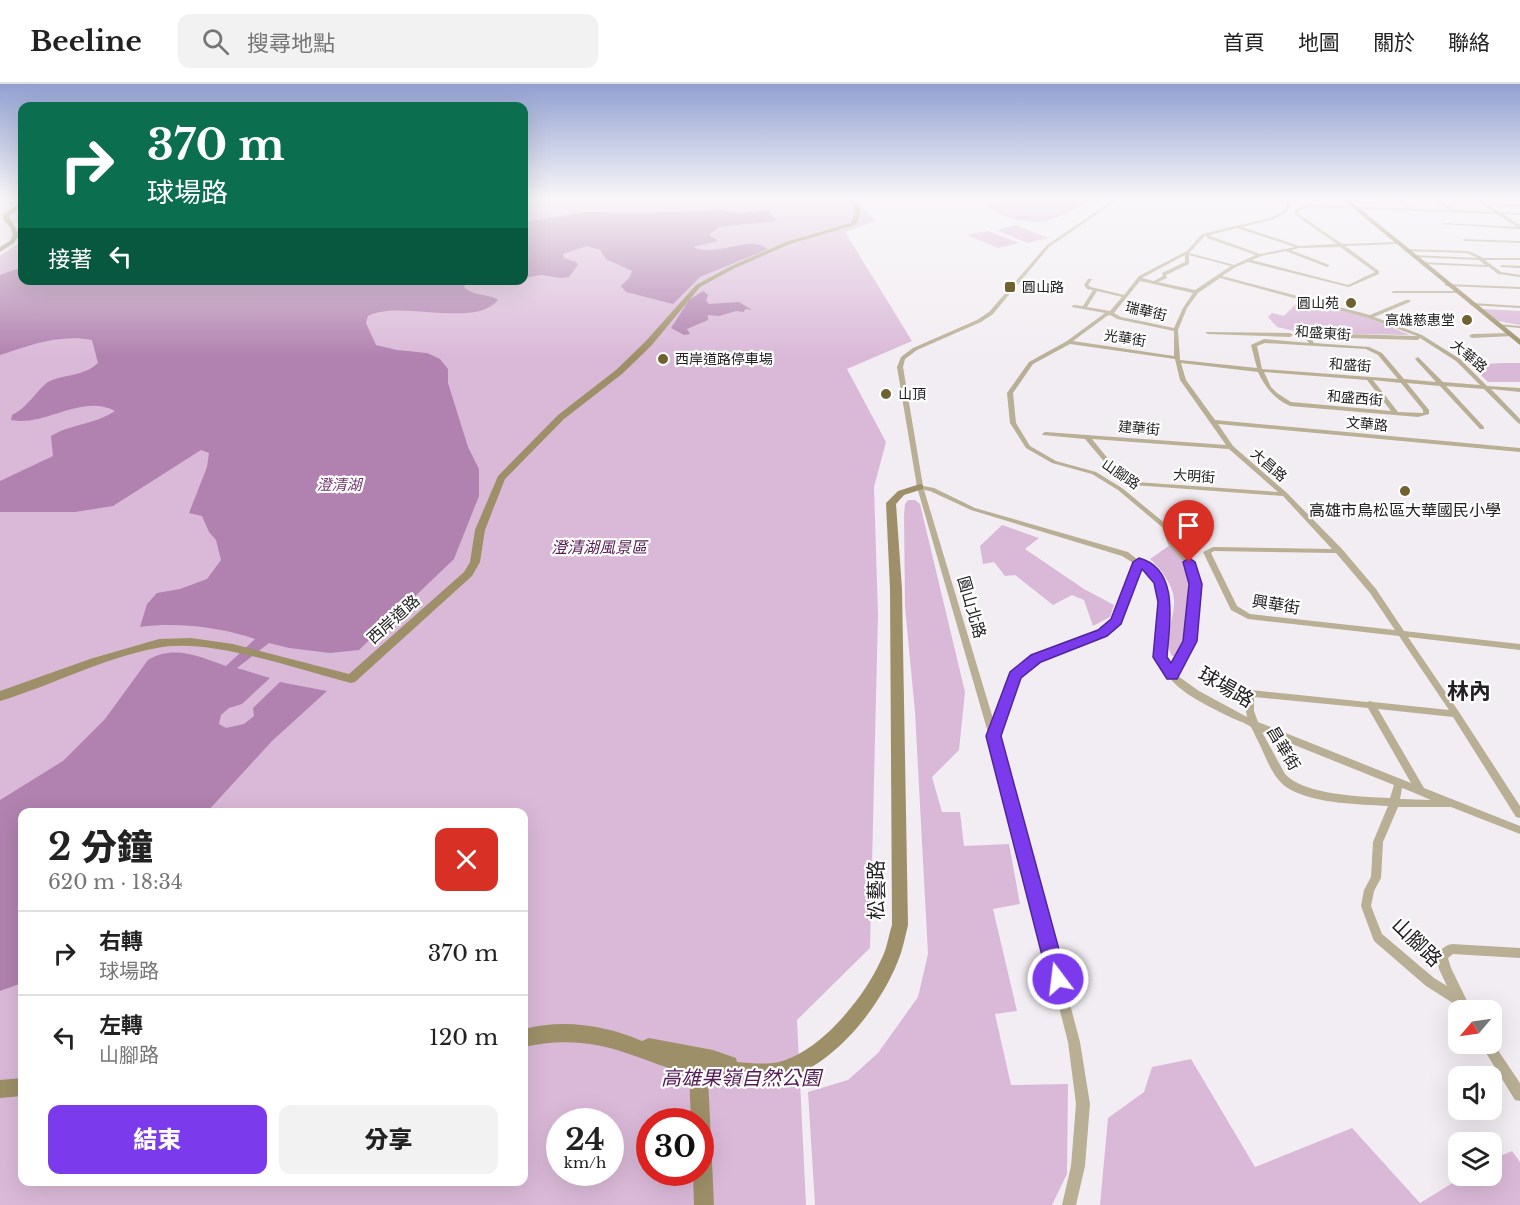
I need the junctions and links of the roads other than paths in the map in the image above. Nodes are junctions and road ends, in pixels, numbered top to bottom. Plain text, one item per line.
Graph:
1 (769, 251) edge
2 (1043, 251) edge
3 (1187, 251) edge
4 (1249, 251) edge
5 (1275, 251) edge
6 (1291, 251) edge
7 (1350, 251) edge
8 (1407, 251) edge
9 (1446, 251) edge
10 (1184, 253) junction
11 (1260, 255) junction
12 (1413, 256) junction
13 (1481, 259) junction
14 (1520, 259) edge
15 (1246, 260) junction
16 (1421, 263) junction
17 (1234, 266) junction
18 (1327, 266) dead end
19 (1491, 266) junction
20 (1502, 266) dead end
21 (1520, 267) edge
22 (1218, 276) junction
23 (1520, 276) edge
24 (1139, 279) junction
25 (1090, 280) dead end
26 (1153, 283) junction
27 (1447, 285) junction
28 (1520, 288) edge
29 (1095, 290) junction
30 (1197, 292) junction
31 (1394, 292) dead end
32 (1456, 292) junction
33 (1124, 296) junction
34 (1408, 301) dead end
35 (1472, 304) junction
36 (1074, 306) dead end
37 (1520, 307) edge
38 (1084, 308) junction
39 (1111, 313) junction
40 (1370, 317) junction
41 (1419, 318) dead end
42 (1498, 325) junction
43 (1397, 327) junction
44 (1520, 327) edge
45 (1176, 330) junction
46 (1255, 331) junction
47 (1208, 333) dead end
48 (1290, 335) dead end
49 (1511, 335) junction
50 (1472, 336) dead end
51 (1423, 338) junction
52 (1264, 341) junction
53 (1069, 342) junction
54 (1520, 343) edge
55 (1314, 345) junction
56 (1418, 359) dead end
57 (1178, 360) junction
58 (1258, 370) junction
59 (1368, 378) junction
60 (1404, 381) junction
61 (1442, 384) junction
62 (1486, 387) junction
63 (1520, 390) edge
64 (1396, 413) junction
65 (1212, 422) junction
66 (1520, 422) edge
67 (1482, 428) dead end
68 (1045, 434) dead end
69 (1086, 436) junction
70 (1488, 444) dead end
71 (1231, 447) junction
72 (1520, 448) edge
73 (920, 487) junction
74 (1285, 494) junction
75 (1339, 551) junction
76 (1139, 562) junction
77 (1401, 634) junction
78 (1520, 647) edge
79 (1172, 675) junction
80 (0, 696) edge
81 (1370, 704) junction
82 (1456, 714) junction
83 (1254, 726) junction
84 (993, 736) junction
85 (1399, 782) junction
86 (1420, 790) junction
87 (1394, 803) junction
88 (1456, 805) junction
89 (1520, 814) edge
90 (1520, 830) edge
91 (1520, 953) edge
92 (1455, 1000) edge
93 (1460, 1000) edge
94 (528, 1037) edge
95 (630, 1045) junction
96 (1493, 1054) edge
97 (698, 1065) junction
98 (746, 1071) junction
99 (18, 1087) edge
100 (0, 1089) edge
101 (1520, 1095) edge
102 (704, 1205) edge
103 (1069, 1205) edge

1 - 80 street, 西岸道路
2 - 73 street
3 - 10 street, 山腳路
4 - 11 street
5 - 11 street, 大昌路
6 - 18 street
7 - 15 street
8 - 12 street
9 - 13 street
10 - 17 street
10 - 24 street, 山腳路
10 - 26 street
11 - 15 street, 大昌路
12 - 13 street
12 - 16 street
13 - 14 street
13 - 19 street
15 - 17 street, 大昌路
16 - 19 street
16 - 27 street
17 - 22 street, 大昌路
19 - 23 street
20 - 21 street
22 - 30 street, 大昌路
22 - 40 street, 大華路
24 - 26 street
24 - 33 street, 山腳路
25 - 29 street
26 - 30 street
27 - 28 street
27 - 32 street
29 - 33 street
29 - 38 street
30 - 45 street, 大昌路
31 - 32 street
32 - 35 street
33 - 39 street, 山腳路
34 - 40 street
35 - 37 street
35 - 42 street
36 - 38 street, 瑞華街
38 - 39 street, 瑞華街
39 - 45 street, 瑞華街
39 - 53 street, 山腳路
40 - 43 street, 大華路
41 - 43 street
42 - 44 street
42 - 49 street
43 - 51 street, 大華路
45 - 57 street, 大昌路
46 - 47 street
46 - 48 street
46 - 52 street
49 - 50 street
49 - 54 street
51 - 55 street
51 - 62 street, 大華路
52 - 55 street, 和盛東街
52 - 58 street
53 - 57 street, 光華街
53 - 79 street, 山腳路
55 - 60 street, 和盛東街
56 - 61 street
57 - 58 street, 和盛街
57 - 65 street, 大昌路
58 - 59 street, 和盛街
58 - 64 street, 和盛西街
59 - 60 street, 和盛街
59 - 64 street
60 - 61 street, 和盛街
60 - 64 street, 和盛西街
61 - 62 street, 和盛街
61 - 67 street
62 - 63 street, 和盛街
62 - 66 street, 大華路
65 - 71 street, 大昌路
65 - 72 street, 文華路
68 - 69 street, 建華街
69 - 71 street, 建華街
69 - 74 street, 大明街
70 - 72 street
71 - 74 street, 大昌路
73 - 76 street
73 - 84 street, 圓山北路
73 - 98 street, 松藝路
74 - 75 street, 大昌路
75 - 77 street, 大昌路
75 - 77 street, 興華街
76 - 79 street, 球場路
76 - 84 street
77 - 78 street
77 - 82 street, 大昌路
79 - 83 street, 球場路
81 - 82 street, 昌華街
81 - 83 street, 昌華街
81 - 86 street
82 - 89 street, 大昌路
83 - 85 street, 球場路
83 - 87 street, 昌華街
84 - 103 street
85 - 86 street, 球場路
85 - 87 street, 山腳路
86 - 88 street, 球場路
87 - 88 street, 昌華街
87 - 92 street, 山腳路
88 - 90 street, 球場路
91 - 93 street
94 - 95 street, 松藝路
95 - 97 street, 松藝路
95 - 98 street
96 - 101 street
97 - 98 street, 松藝路
97 - 102 street
99 - 100 street

